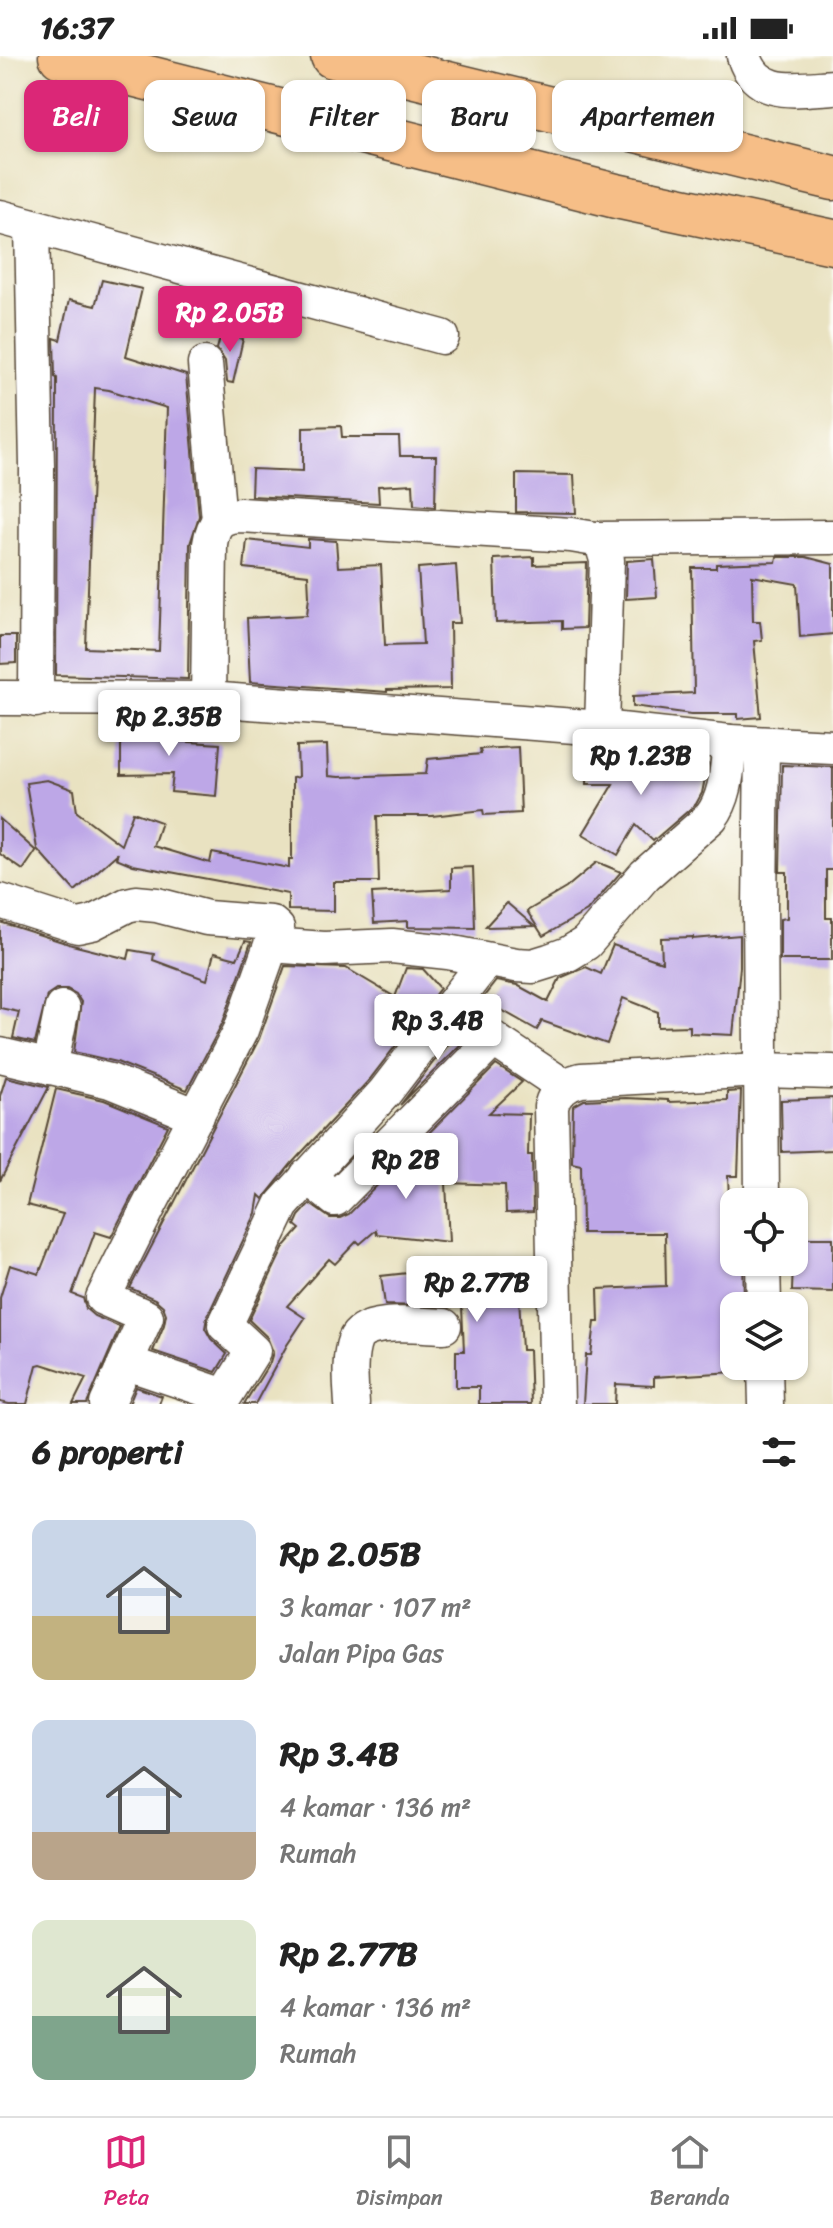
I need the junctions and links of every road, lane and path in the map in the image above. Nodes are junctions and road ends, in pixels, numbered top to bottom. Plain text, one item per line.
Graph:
1 (61, 56) edge
2 (333, 56) edge
3 (744, 56) edge
4 (833, 87) edge
5 (833, 178) edge
6 (16, 222) edge
7 (833, 242) edge
8 (442, 337) dead end
9 (205, 364) dead end
10 (219, 520) junction
11 (832, 537) edge
12 (597, 539) junction
13 (0, 698) edge
14 (208, 699) junction
15 (36, 700) junction
16 (602, 728) junction
17 (746, 743) junction
18 (833, 747) edge
19 (0, 901) edge
20 (272, 945) junction
21 (486, 961) junction
22 (62, 1008) dead end
23 (446, 1011) junction
24 (494, 1039) junction
25 (0, 1055) edge
26 (50, 1067) junction
27 (760, 1070) junction
28 (833, 1072) edge
29 (565, 1087) junction
30 (197, 1116) junction
31 (307, 1176) junction
32 (762, 1188) edge
33 (444, 1326) dead end
34 (127, 1363) junction
35 (765, 1380) edge
36 (107, 1404) edge
37 (352, 1404) edge
38 (557, 1404) edge
39 (766, 1404) edge

1 - 7 highway
2 - 5 highway
3 - 4 street
6 - 8 street
6 - 15 street
9 - 10 street
10 - 12 street
10 - 14 street
11 - 12 street
12 - 16 street
13 - 15 street
14 - 15 street
14 - 16 street
16 - 17 street
17 - 18 street
17 - 21 street
17 - 27 street
19 - 20 street
20 - 21 street
20 - 30 street
21 - 23 street
22 - 26 street
23 - 24 street
23 - 31 street
24 - 29 street
24 - 31 street
25 - 26 street
26 - 30 street
27 - 28 street
27 - 29 street
27 - 32 street
29 - 38 street
30 - 34 street
31 - 34 street
33 - 37 street
34 - 36 street
35 - 39 street

